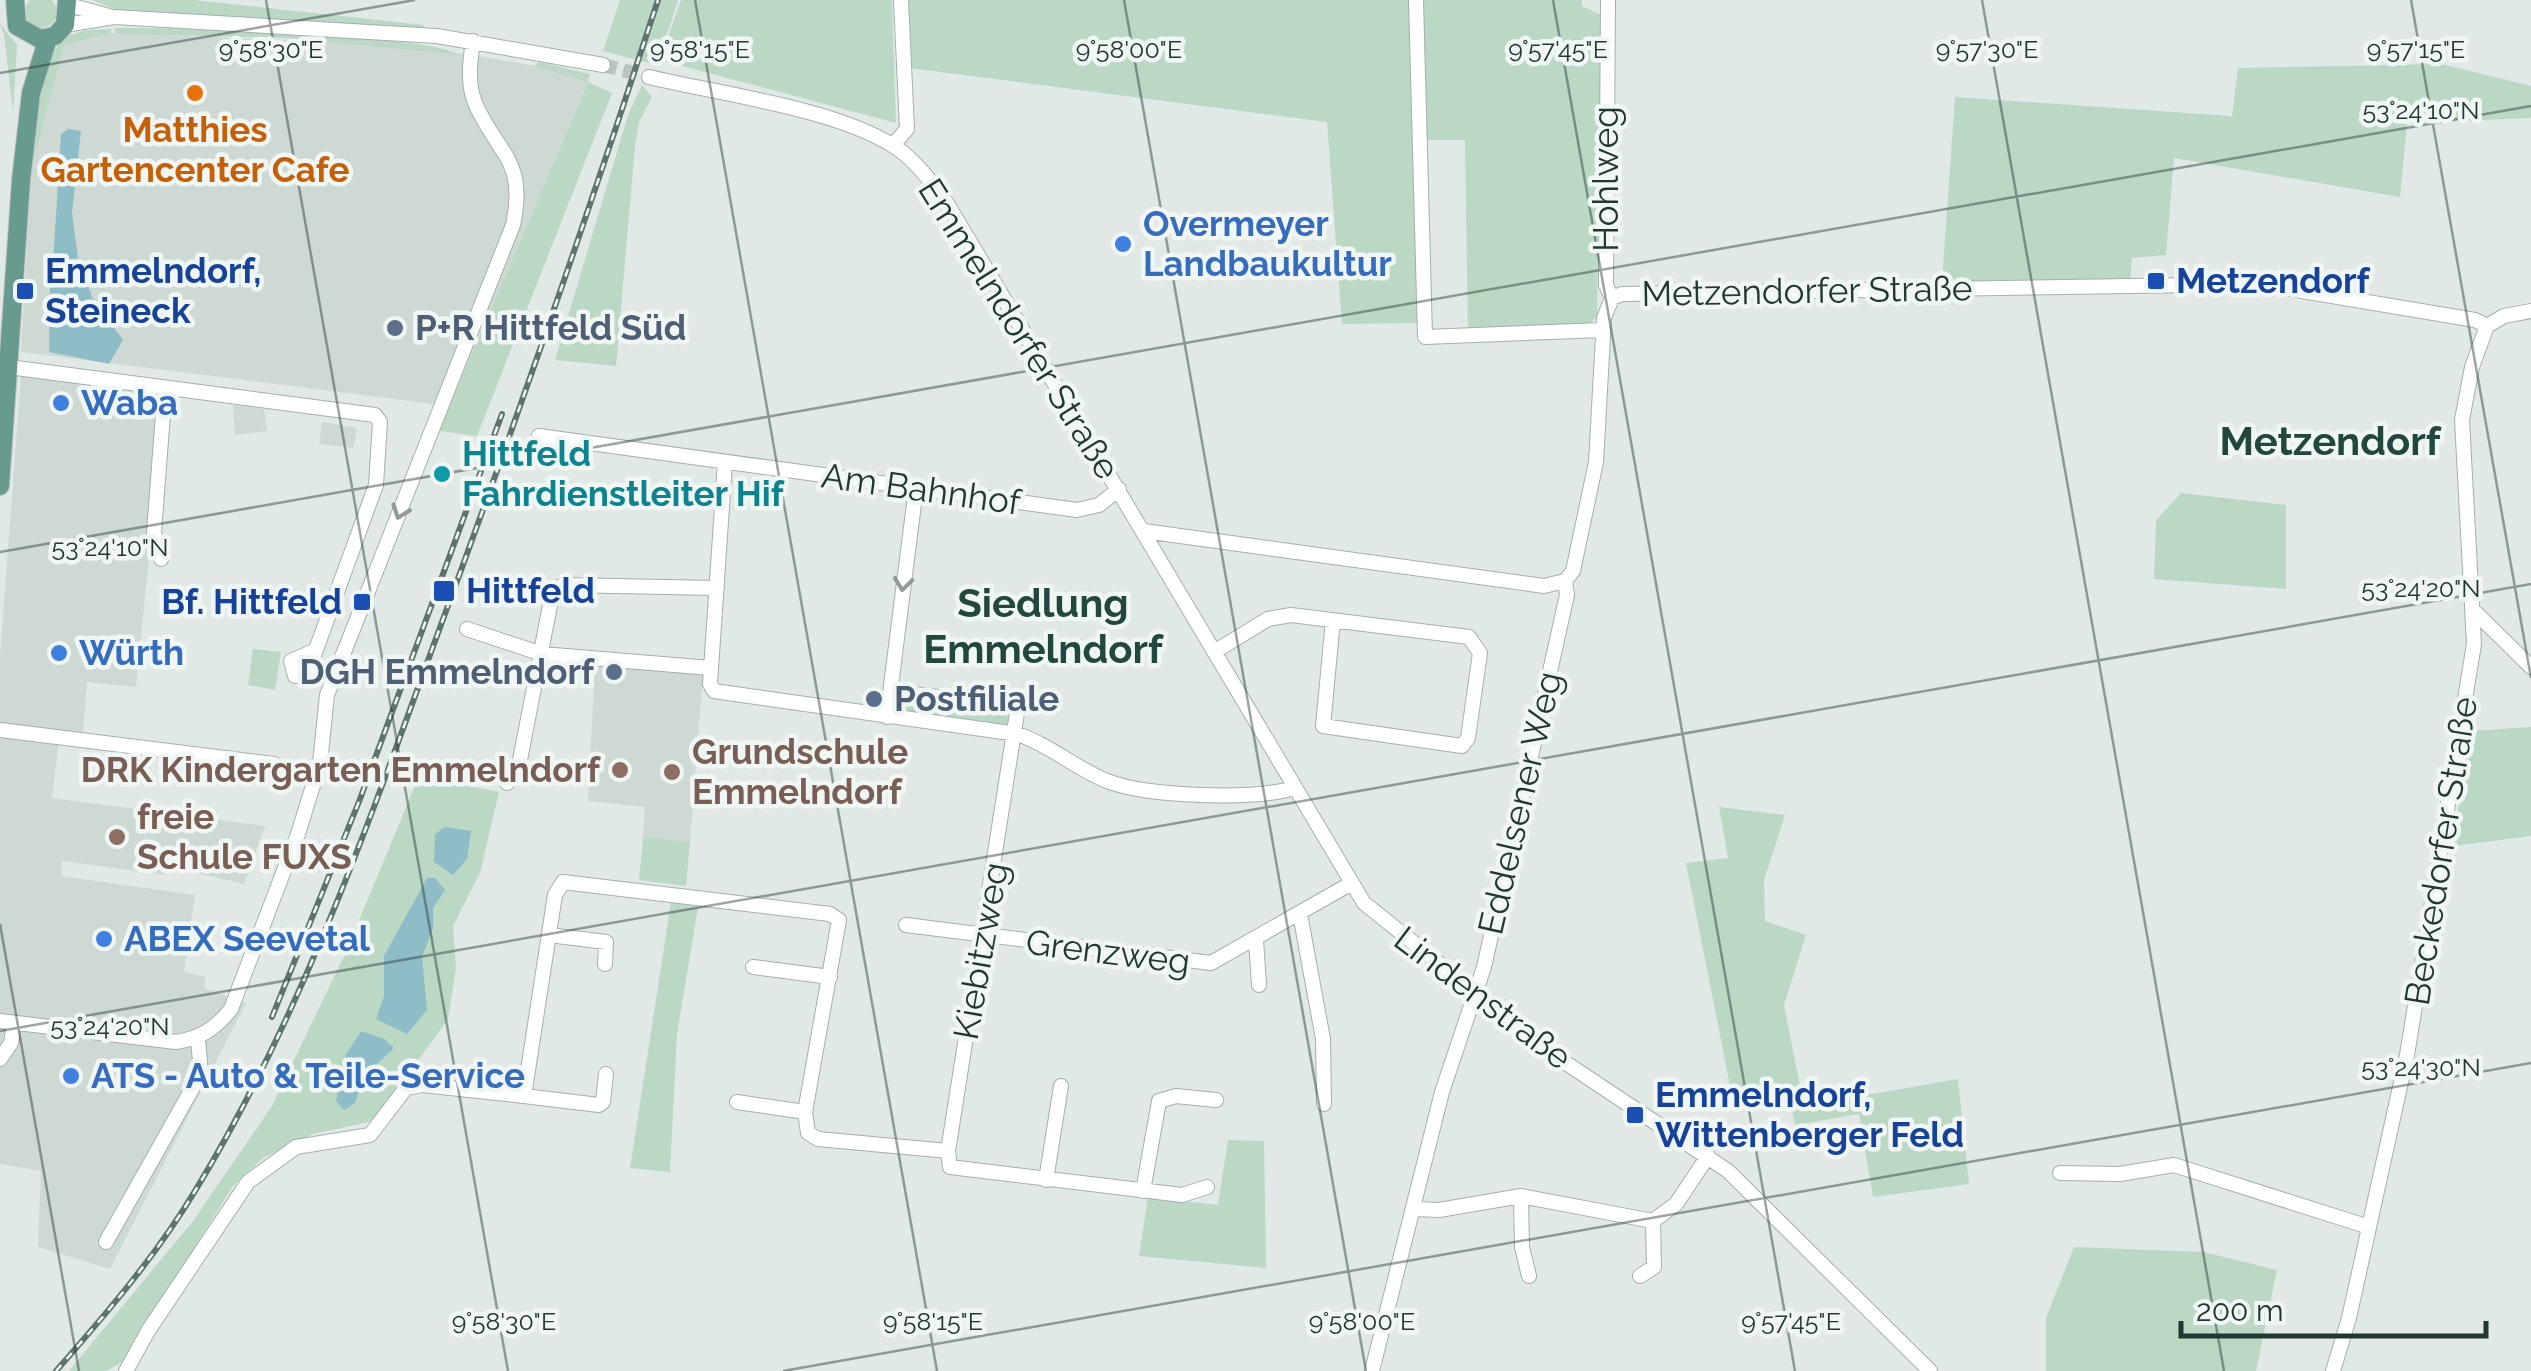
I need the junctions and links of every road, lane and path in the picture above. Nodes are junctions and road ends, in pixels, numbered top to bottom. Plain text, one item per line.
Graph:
1 (12, 0) edge
2 (901, 0) edge
3 (1416, 0) edge
4 (1608, 0) edge
5 (0, 2) edge
6 (68, 2) edge
7 (114, 17) junction
8 (13, 24) edge
9 (66, 26) junction
10 (48, 38) junction
11 (473, 41) junction
12 (603, 66) tunnel mouth
13 (649, 77) tunnel mouth
14 (31, 93) junction
15 (893, 146) junction
16 (1612, 298) junction
17 (2531, 310) edge
18 (2487, 326) junction
19 (1603, 330) junction
20 (4, 367) edge
21 (165, 388) junction
22 (538, 436) dead end
23 (725, 462) junction
24 (0, 486) edge
25 (916, 488) junction
26 (1119, 489) junction
27 (1144, 531) junction
28 (160, 559) dead end
29 (1565, 582) junction
30 (716, 588) junction
31 (2476, 614) junction
32 (1333, 620) junction
33 (466, 629) dead end
34 (314, 651) dead end
35 (1214, 652) junction
36 (542, 654) junction
37 (2531, 667) edge
38 (711, 668) junction
39 (890, 691) junction
40 (886, 716) junction
41 (0, 730) edge
42 (1017, 734) junction
43 (274, 764) dead end
44 (508, 783) dead end
45 (1295, 788) junction
46 (1350, 884) junction
47 (1300, 914) junction
48 (906, 924) dead end
49 (549, 935) junction
50 (985, 937) junction
51 (1256, 938) junction
52 (605, 964) dead end
53 (753, 967) dead end
54 (830, 977) junction
55 (1259, 985) dead end
56 (1476, 994) junction
57 (7, 1022) edge
58 (198, 1039) junction
59 (0, 1059) edge
60 (606, 1074) dead end
61 (1061, 1086) dead end
62 (524, 1096) junction
63 (1216, 1100) dead end
64 (737, 1102) dead end
65 (1324, 1104) dead end
66 (805, 1112) junction
67 (948, 1151) junction
68 (1708, 1156) junction
69 (2060, 1173) dead end
70 (1046, 1180) junction
71 (1207, 1187) dead end
72 (1143, 1192) junction
73 (1521, 1196) junction
74 (1416, 1209) junction
75 (1653, 1221) junction
76 (2370, 1227) junction
77 (106, 1242) dead end
78 (1529, 1276) dead end
79 (1640, 1276) dead end
80 (126, 1371) edge
81 (1372, 1371) edge
82 (1930, 1371) edge
83 (2333, 1371) edge

1 - 5 street
1 - 8 main road
2 - 15 street
3 - 19 street
4 - 16 street, Hohlweg
6 - 7 street
6 - 9 main road
7 - 9 street
7 - 11 street
8 - 10 main road
8 - 14 main road
9 - 10 main road
10 - 14 main road
11 - 12 street
11 -> 58 street
13 - 15 street, Emmelndorfer Straße
14 - 20 main road
15 - 26 street, Emmelndorfer Straße
16 - 18 street, Metzendorfer Straße
16 - 19 street, Metzendorfer Straße
17 - 18 street
18 - 31 street, Beckedorfer Straße
19 - 29 street, Metzendorfer Straße
20 - 21 street
20 - 24 main road
21 - 28 street
21 - 34 street
22 - 23 street, Am Bahnhof
23 - 25 street, Am Bahnhof
23 - 30 street
25 - 26 street, Am Bahnhof
25 -> 39 street
26 - 27 street, Emmelndorfer Straße
27 - 29 street
27 - 35 street, Lindenstraße
29 - 56 street, Eddelsener Weg
30 - 36 street
30 - 38 street
31 - 37 street
31 - 76 street, Beckedorfer Straße
32 - 32 street
32 - 35 street
33 - 36 street
35 - 45 street, Lindenstraße
36 - 38 street
36 - 44 street
38 - 40 street
39 - 40 street
39 - 42 street
40 - 42 street
41 - 43 street
42 - 45 street
42 - 50 street, Kiebitzweg
45 - 46 street, Lindenstraße
46 - 47 street, Grenzweg
46 - 56 street, Lindenstraße
47 - 51 street, Grenzweg
47 - 65 street
48 - 50 street, Grenzweg
49 - 52 street
49 - 54 street
49 - 62 street
50 - 51 street, Grenzweg
50 - 67 street, Kiebitzweg
51 - 55 street
53 - 54 street
54 - 66 street
56 - 68 street, Lindenstraße
56 - 74 street, Eddelsener Weg
57 - 58 street
57 - 59 street
58 - 77 street
60 - 62 street
61 - 70 street
62 - 80 street
63 - 72 street
64 - 66 street
66 - 67 street
67 - 70 street, Kiebitzweg
68 - 75 street
68 - 82 street, Lindenstraße
69 - 76 street
70 - 72 street
71 - 72 street
73 - 74 street
73 - 75 street
73 - 78 street
74 - 81 street, Eddelsener Weg
75 - 79 street
76 - 83 street, Beckedorfer Straße

